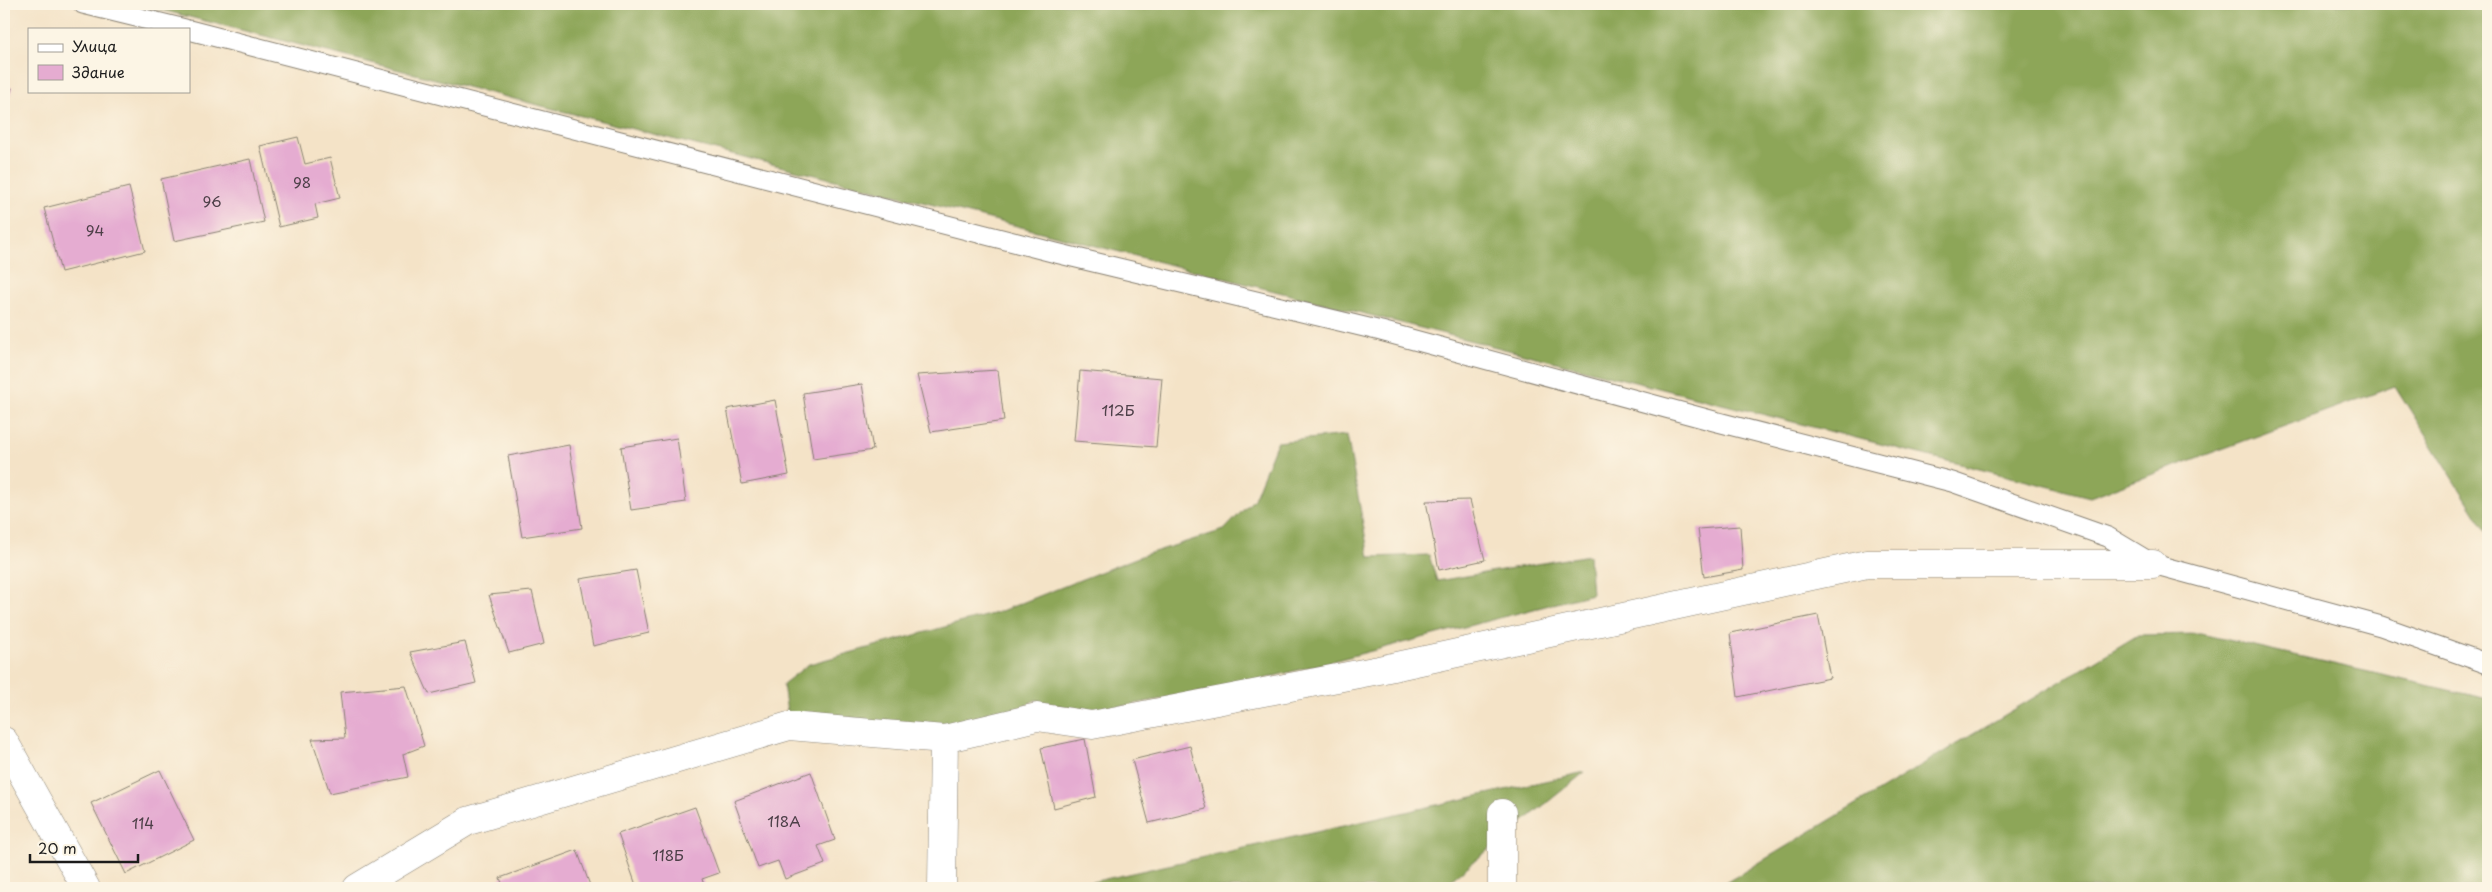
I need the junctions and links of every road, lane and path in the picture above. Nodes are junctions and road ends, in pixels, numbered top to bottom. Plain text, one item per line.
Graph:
1 (83, 4) edge
2 (180, 28) edge
3 (190, 30) edge
4 (2152, 564) junction
5 (2488, 664) edge
6 (944, 739) junction
7 (4, 741) edge
8 (1502, 813) dead end
9 (86, 888) edge
10 (357, 888) edge
11 (942, 888) edge
12 (1502, 888) edge

1 - 2 lane
3 - 4 lane
4 - 5 lane
4 - 6 street
6 - 10 street
6 - 11 street
7 - 9 street
8 - 12 street

